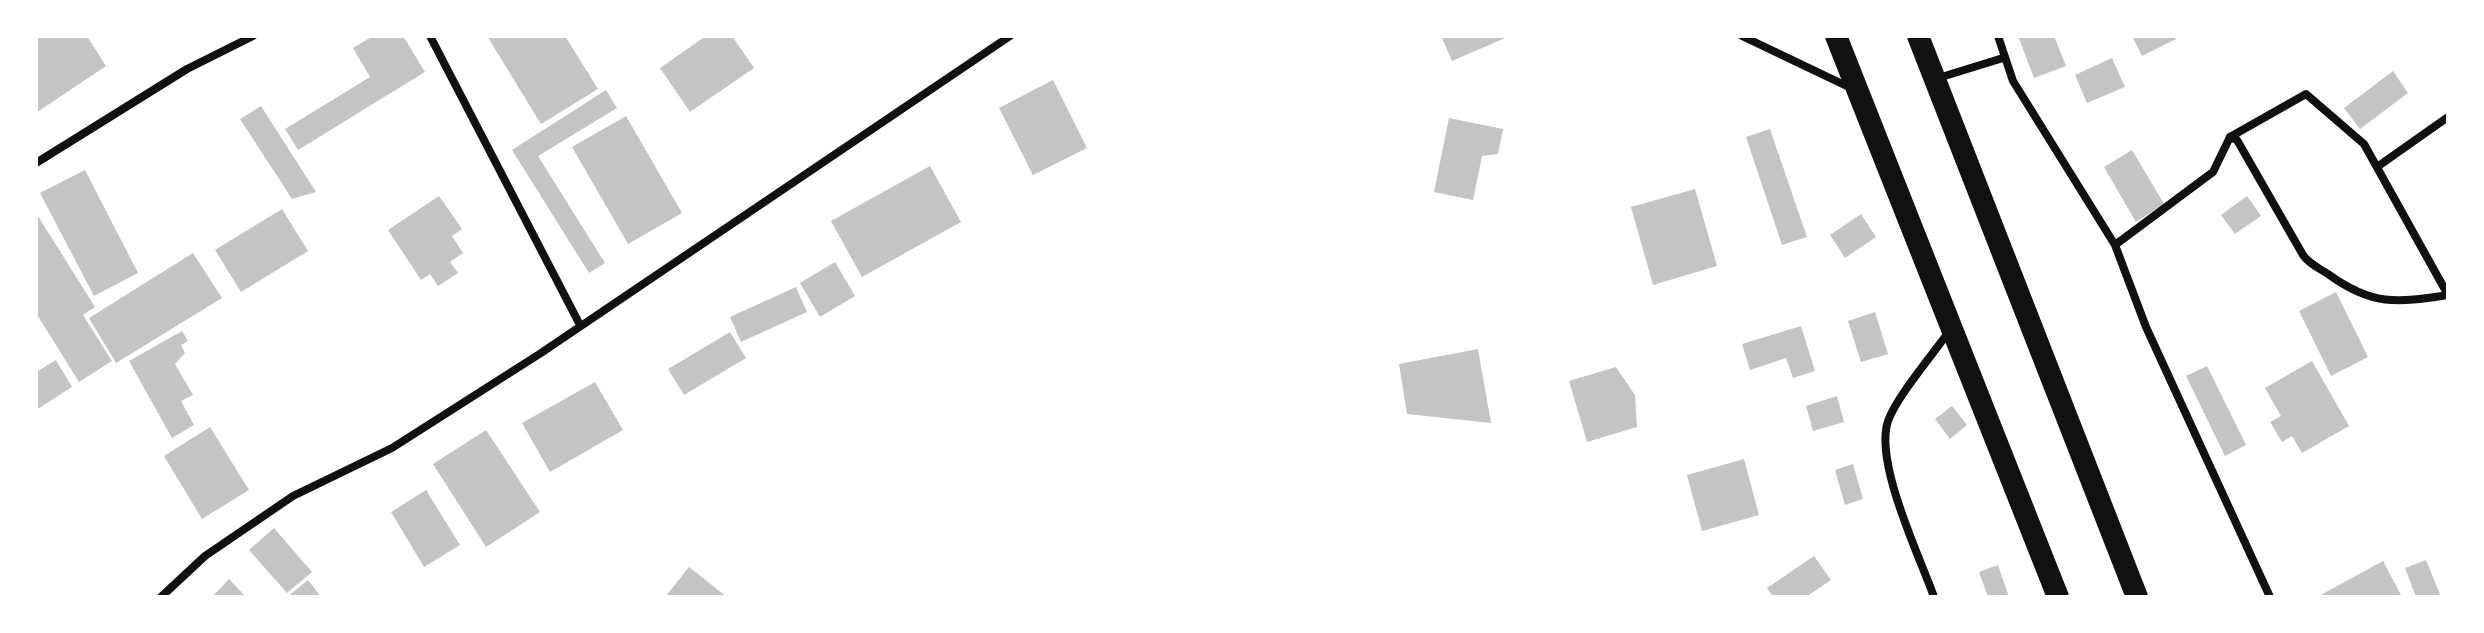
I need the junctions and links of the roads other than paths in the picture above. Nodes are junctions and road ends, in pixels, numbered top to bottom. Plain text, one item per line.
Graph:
1 (253, 36) edge
2 (430, 36) edge
3 (1010, 36) edge
4 (1742, 36) edge
5 (1836, 36) edge
6 (1918, 36) edge
7 (1998, 36) edge
8 (2003, 58) junction
9 (1935, 79) junction
10 (1857, 91) junction
11 (2448, 117) edge
12 (2230, 137) junction
13 (36, 163) edge
14 (2377, 167) junction
15 (2115, 245) junction
16 (2448, 295) edge
17 (580, 325) junction
18 (1951, 328) junction
19 (161, 597) edge
20 (1934, 597) edge
21 (2058, 597) edge
22 (2137, 597) edge
23 (2270, 597) edge

1 - 13 street
2 - 17 street
3 - 17 street
4 - 10 street
5 - 10 highway
6 - 9 highway
7 - 8 street
8 - 9 street
8 - 15 street
9 - 22 highway
10 - 18 highway
11 - 14 street
12 - 14 street
12 - 15 street
12 - 16 street
14 - 16 street
15 - 23 street
17 - 19 street
18 - 20 street
18 - 21 highway

